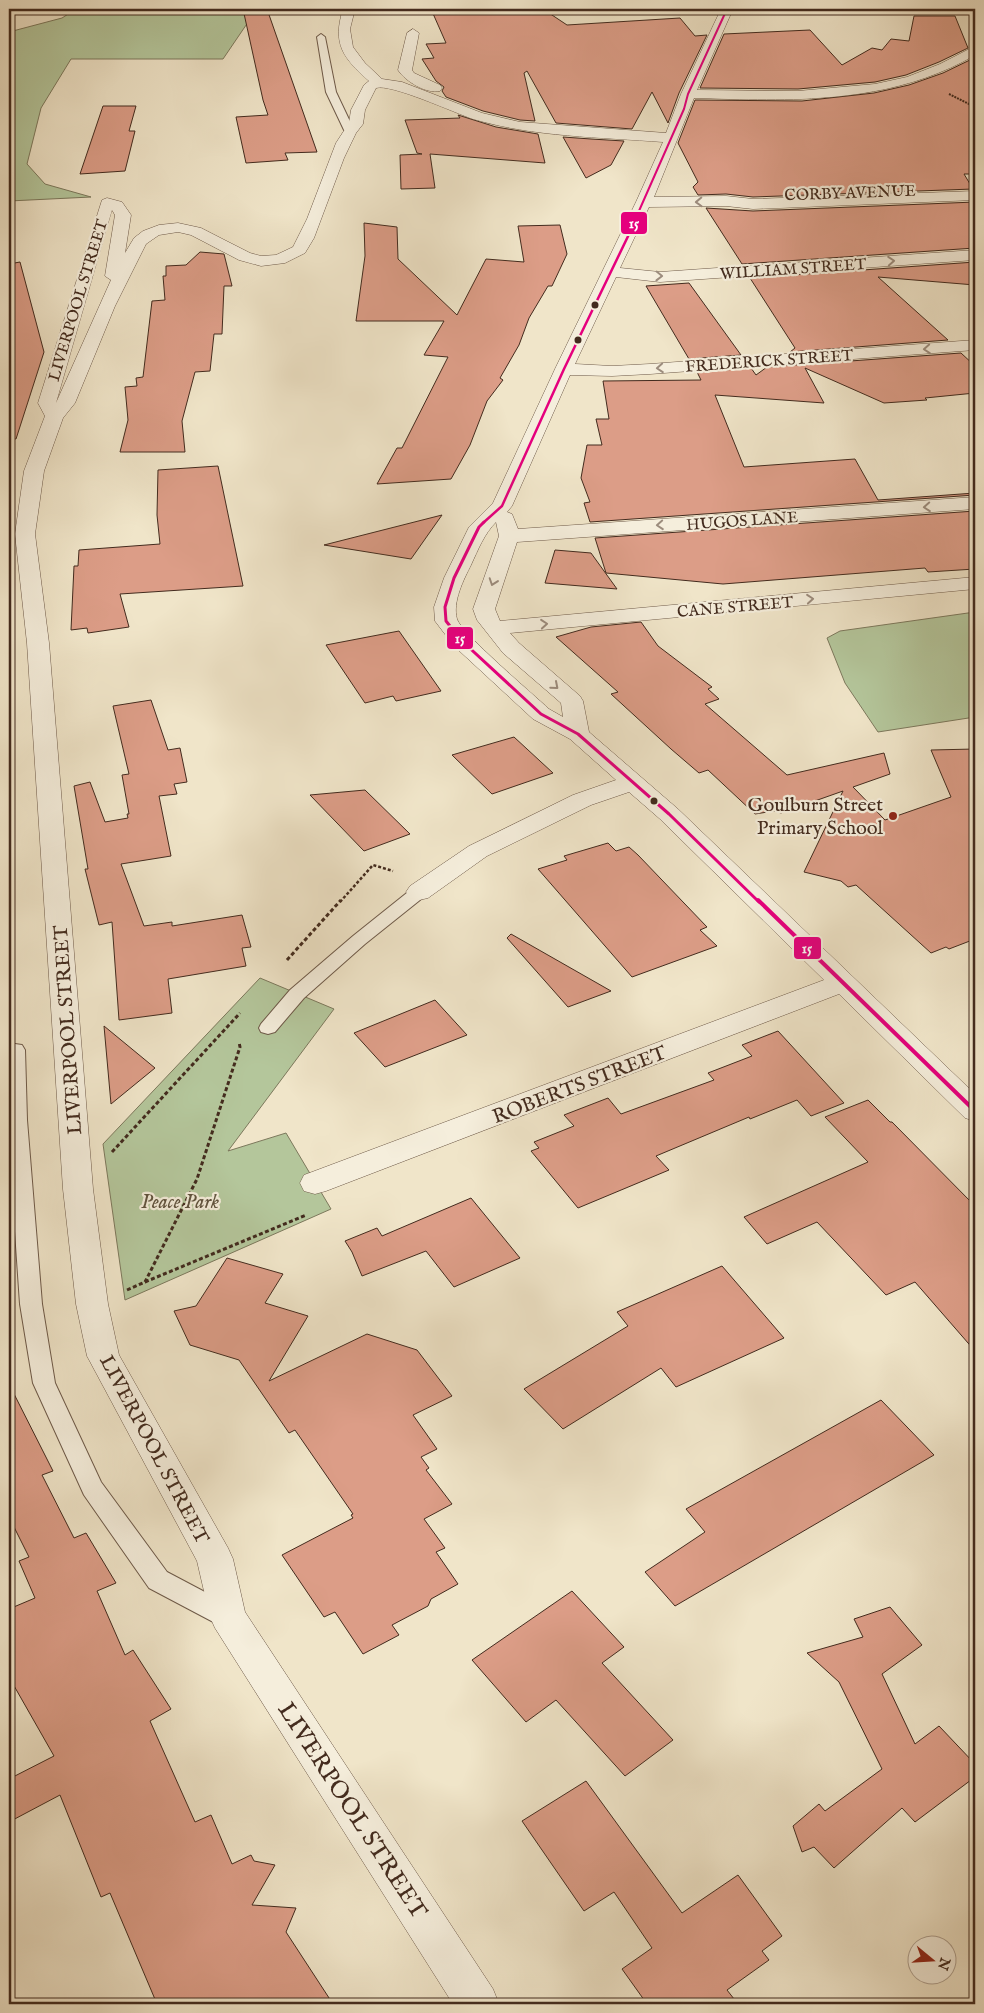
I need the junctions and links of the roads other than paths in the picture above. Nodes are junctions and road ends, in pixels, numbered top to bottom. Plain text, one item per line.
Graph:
1 (349, 9) edge
2 (727, 9) edge
3 (412, 33) dead end
4 (322, 37) dead end
5 (972, 45) edge
6 (378, 82) junction
7 (688, 94) junction
8 (349, 130) junction
9 (584, 131) junction
10 (671, 138) junction
11 (975, 188) edge
12 (975, 196) edge
13 (726, 201) junction
14 (644, 202) junction
15 (975, 255) edge
16 (611, 272) junction
17 (109, 301) junction
18 (975, 345) edge
19 (564, 369) junction
20 (54, 416) junction
21 (975, 503) edge
22 (502, 506) junction
23 (508, 536) junction
24 (975, 583) edge
25 (495, 628) junction
26 (578, 734) junction
27 (634, 782) junction
28 (419, 892) joint
29 (843, 983) junction
30 (268, 1028) dead end
31 (15, 1050) dead end
32 (975, 1111) edge
33 (315, 1184) road end
34 (228, 1617) junction
35 (478, 2004) edge

1 - 6 street
2 - 7 street
3 - 9 street
4 - 8 lane
5 - 7 street
6 - 8 street
6 - 9 street
7 - 10 street
8 - 17 street, LIVERPOOL STREET
9 - 10 street
10 - 14 street
11 - 13 street, CORBY AVENUE
12 - 13 street, CORBY AVENUE
13 -> 14 street, CORBY AVENUE
14 - 16 street
16 -> 15 street, WILLIAM STREET
16 - 19 street
17 - 20 street, LIVERPOOL STREET
17 - 20 street, LIVERPOOL STREET
18 -> 19 street, FREDERICK STREET
19 - 22 street
20 - 34 street, LIVERPOOL STREET
21 -> 23 street, HUGOS LANE
22 - 23 street
22 - 26 street
23 -> 25 street
25 -> 24 street, CANE STREET
25 -> 26 street
26 - 27 street
27 - 28 street
27 - 29 street
28 - 30 lane
29 - 32 street
29 - 33 street, ROBERTS STREET
31 - 34 lane, LIVERPOOL STREET
34 - 35 street, LIVERPOOL STREET

